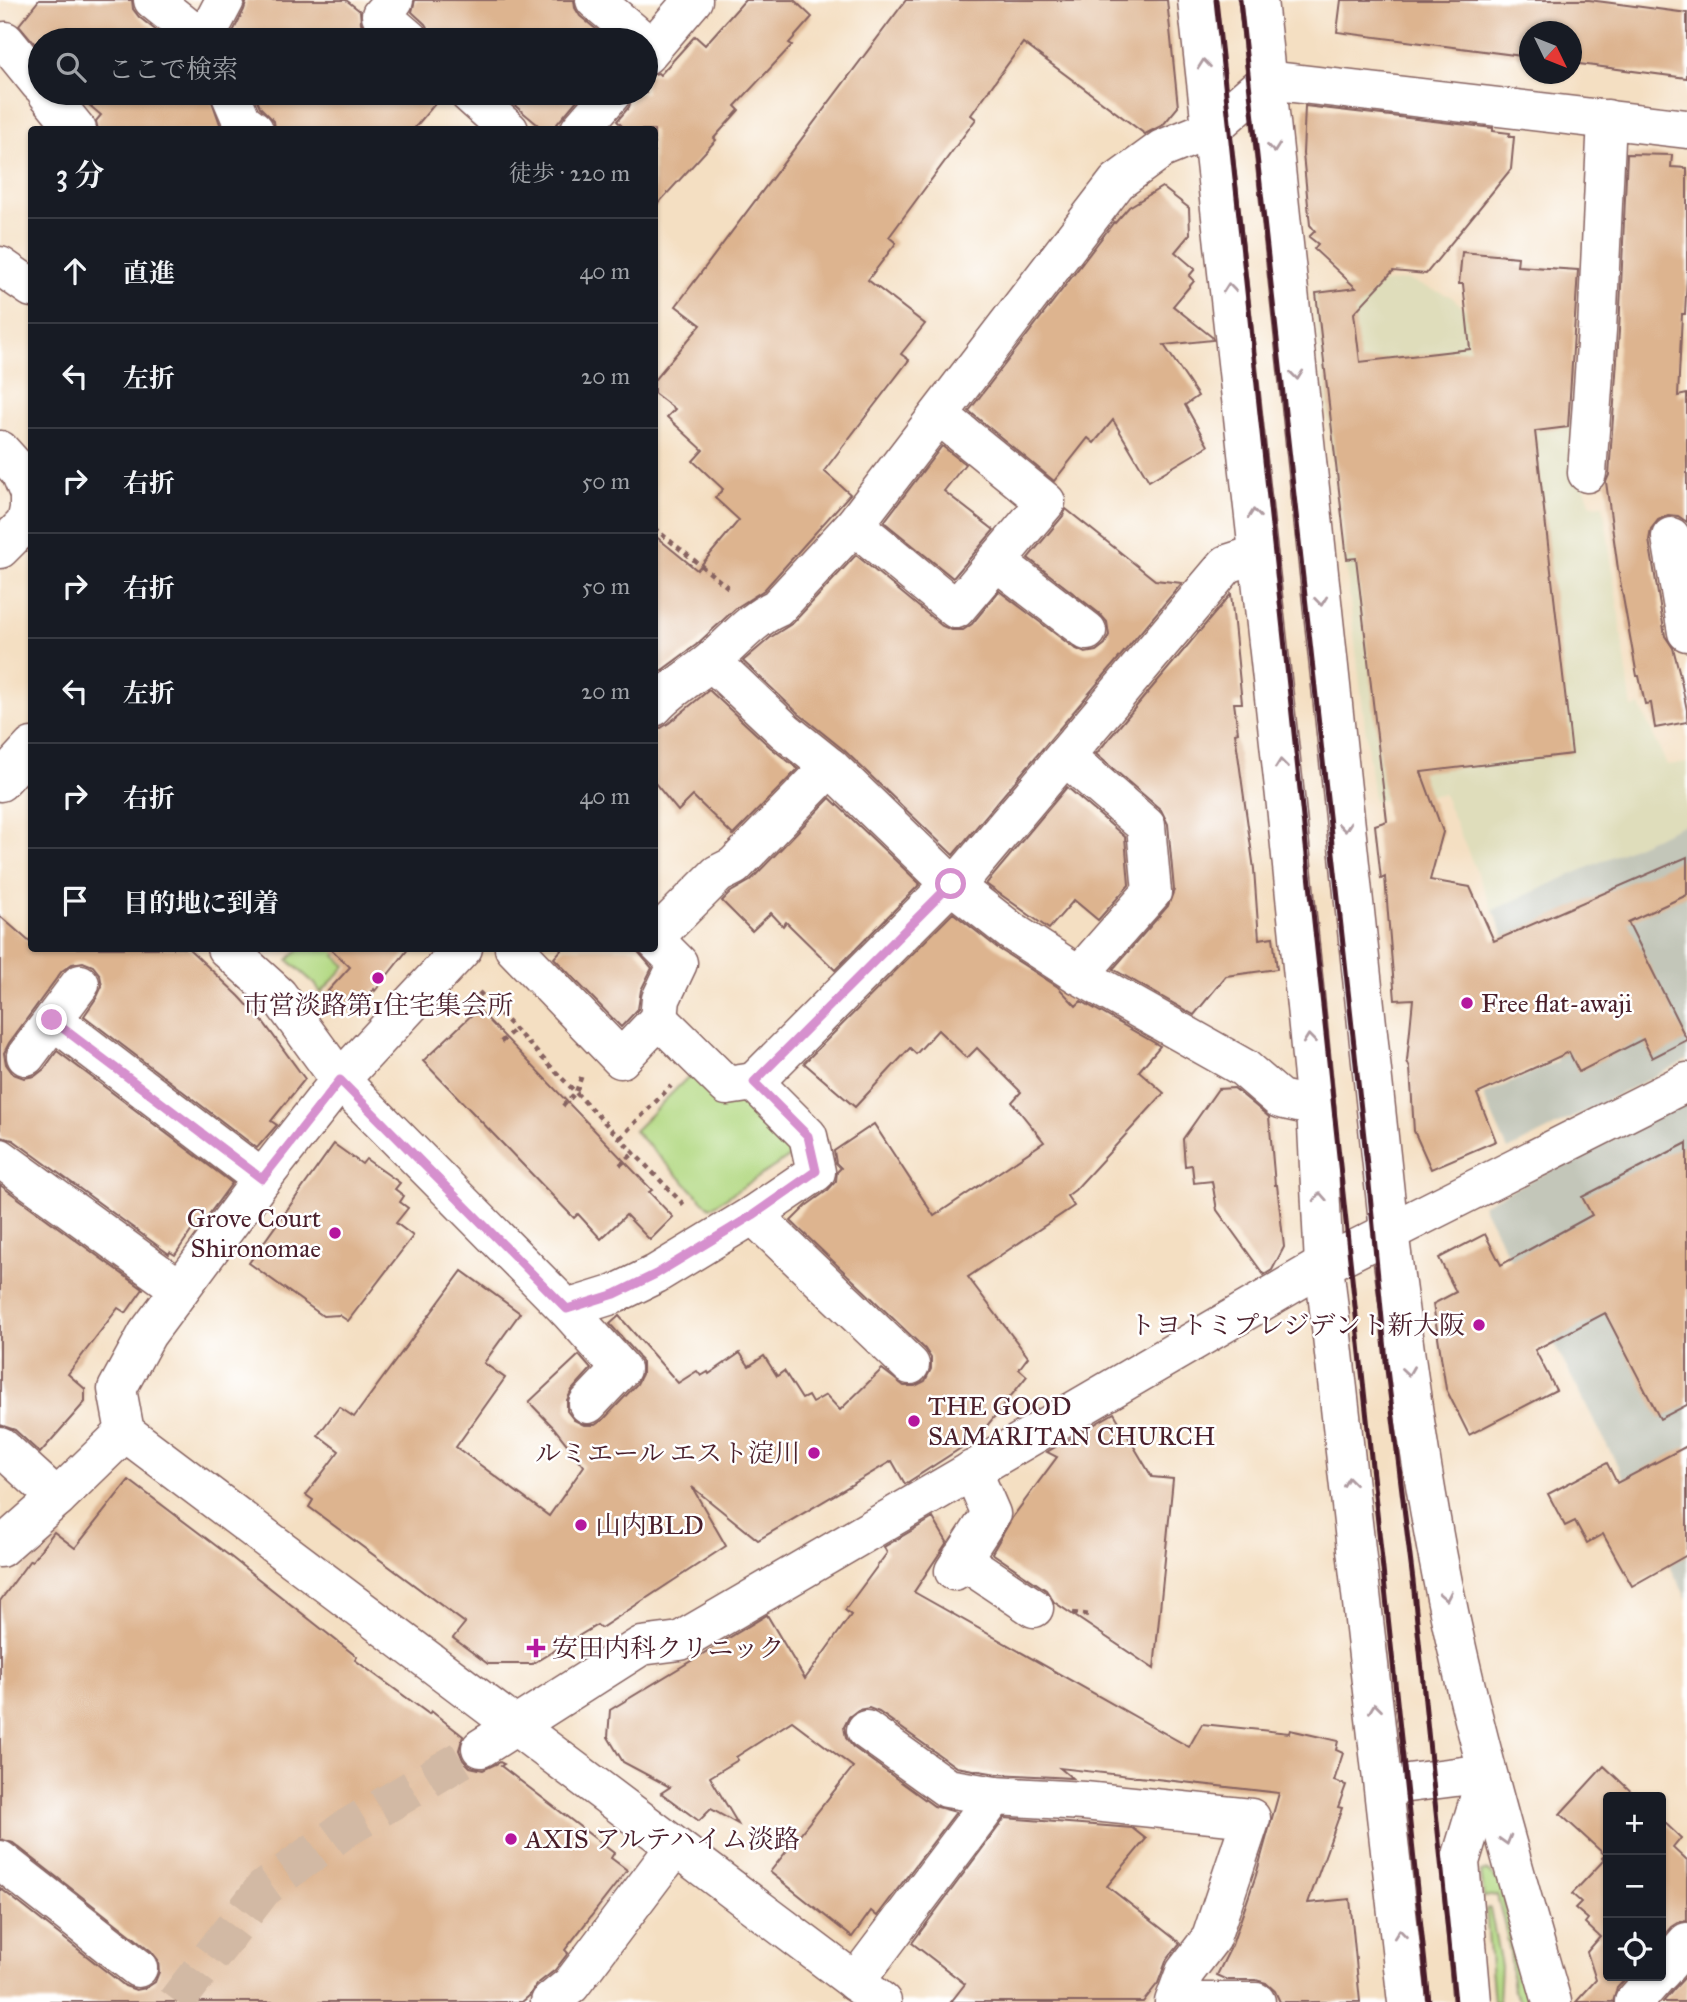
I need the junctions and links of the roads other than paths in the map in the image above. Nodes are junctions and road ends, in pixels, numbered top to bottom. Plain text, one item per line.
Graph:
1 (153, 0) edge
2 (225, 0) edge
3 (394, 0) edge
4 (596, 0) edge
5 (693, 0) edge
6 (1197, 0) edge
7 (1258, 0) edge
8 (188, 28) edge
9 (210, 28) edge
10 (397, 28) edge
11 (626, 28) edge
12 (658, 35) edge
13 (5, 41) dead end
14 (28, 69) edge
15 (1267, 80) junction
16 (57, 105) edge
17 (235, 105) edge
18 (481, 105) edge
19 (602, 105) edge
20 (1607, 119) junction
21 (74, 126) edge
22 (249, 126) edge
23 (505, 126) edge
24 (583, 126) edge
25 (1211, 129) junction
26 (1687, 129) edge
27 (939, 415) junction
28 (0, 450) edge
29 (1587, 473) dead end
30 (28, 492) edge
31 (28, 514) edge
32 (854, 525) junction
33 (1671, 537) dead end
34 (0, 549) edge
35 (1258, 554) junction
36 (996, 561) junction
37 (1087, 631) dead end
38 (1687, 632) edge
39 (711, 661) junction
40 (658, 697) edge
41 (1065, 756) junction
42 (830, 768) junction
43 (951, 884) junction
44 (1354, 914) junction
45 (1297, 921) junction
46 (658, 935) edge
47 (658, 943) edge
48 (230, 952) edge
49 (459, 952) edge
50 (518, 952) edge
51 (1079, 975) junction
52 (80, 984) dead end
53 (659, 1019) junction
54 (52, 1020) junction
55 (26, 1056) dead end
56 (340, 1080) junction
57 (754, 1082) junction
58 (1687, 1082) edge
59 (1316, 1107) junction
60 (0, 1158) edge
61 (262, 1179) junction
62 (753, 1215) junction
63 (1389, 1231) junction
64 (1324, 1265) junction
65 (180, 1289) junction
66 (567, 1309) junction
67 (910, 1365) dead end
68 (588, 1404) dead end
69 (125, 1432) junction
70 (0, 1446) edge
71 (972, 1470) junction
72 (49, 1489) junction
73 (0, 1521) edge
74 (0, 1548) edge
75 (1034, 1608) dead end
76 (514, 1727) junction
77 (866, 1730) dead end
78 (481, 1748) tunnel mouth
79 (1488, 1773) junction
80 (1384, 1786) junction
81 (995, 1796) junction
82 (675, 1847) junction
83 (0, 1860) edge
84 (1687, 1942) edge
85 (1666, 1966) edge
86 (138, 1968) dead end
87 (1653, 1981) edge
88 (869, 1992) edge
89 (550, 2002) edge
90 (1174, 2002) edge
91 (1180, 2002) edge
92 (1256, 2002) edge
93 (1407, 2002) edge
94 (1472, 2002) edge
95 (1552, 2002) edge
96 (1634, 2002) edge

1 - 8 street
2 - 9 street
3 - 10 street
4 - 11 street
5 - 12 street
25 -> 6 street
7 - 15 street
13 - 14 street
15 - 20 street
15 - 25 street
15 -> 44 street
16 - 21 street
17 - 22 street
18 - 23 street
19 - 24 street
20 - 26 street
20 - 29 street
25 - 27 street
35 -> 25 street
27 - 32 street
27 - 36 street
28 - 30 street
31 - 34 street
32 - 36 street
32 - 39 street
33 - 38 street
35 - 41 street
45 -> 35 street
36 - 37 street
39 - 40 street
39 - 42 street
41 - 43 street
41 - 51 street
42 - 43 street
42 - 46 street
43 - 51 street
43 - 57 street
44 - 45 street
44 - 63 street
59 -> 45 street
47 - 53 street
48 - 56 street
49 - 56 street
50 - 53 street
51 - 59 street
52 - 54 street
53 - 57 street
54 - 55 street
54 - 61 street
56 - 61 street
56 - 66 street
57 - 62 street
58 - 63 street
64 -> 59 street
60 - 65 street
61 - 65 street
62 - 66 street
62 - 67 street
63 - 64 street
63 -> 79 street
64 - 71 street
80 -> 64 street
65 - 69 street
66 - 68 street
69 - 72 street
69 - 76 street
70 - 72 street
71 - 75 street
71 - 76 street
72 - 73 street
72 - 74 street
76 - 78 street
76 - 82 street
77 - 81 street
79 - 80 street
79 - 94 street
79 -> 95 street
93 -> 80 street
81 - 88 street
81 - 90 street
82 - 88 street
82 - 89 street
83 - 86 street
84 - 85 street
87 - 96 street
91 - 92 street

